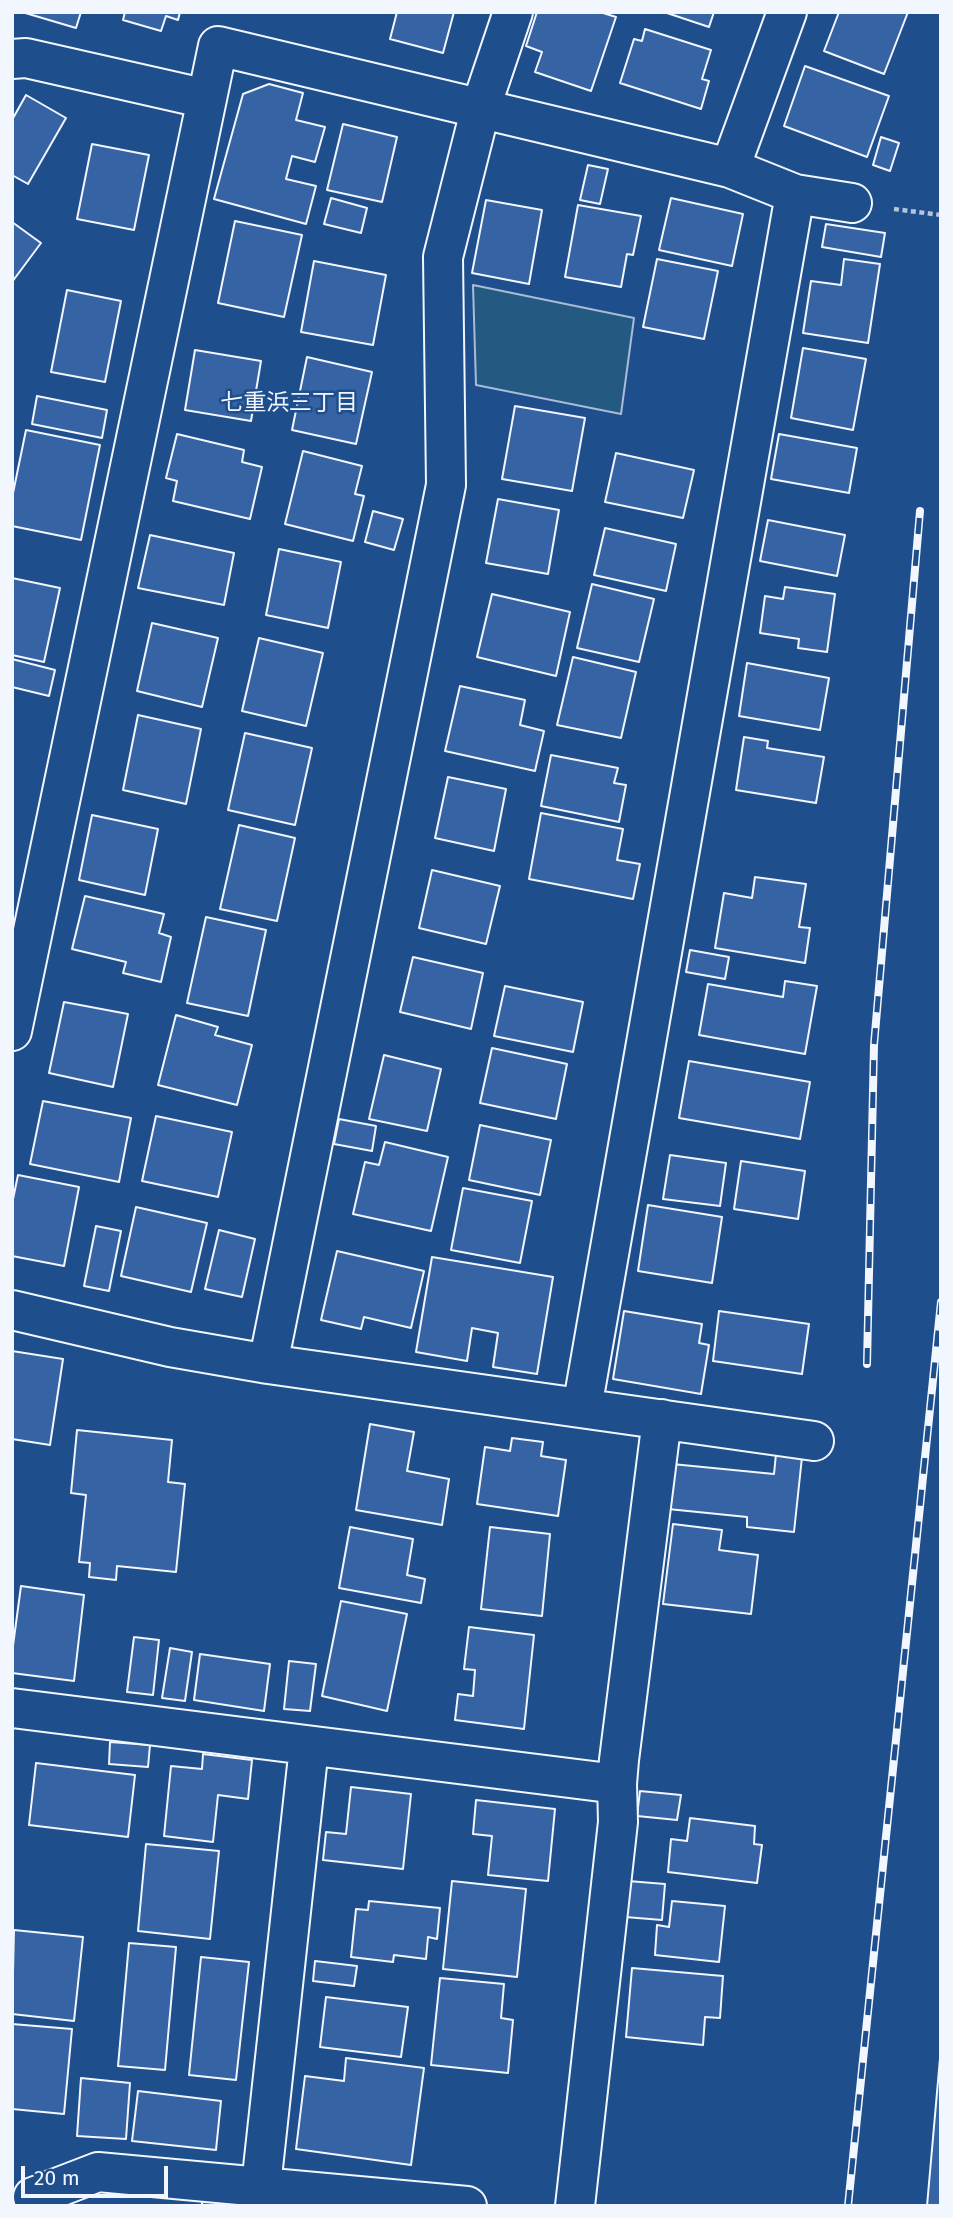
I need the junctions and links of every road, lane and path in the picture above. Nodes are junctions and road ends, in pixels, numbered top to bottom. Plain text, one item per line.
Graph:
1 (513, 12) edge
2 (787, 12) edge
3 (12, 59) edge
4 (207, 99) junction
5 (481, 107) junction
6 (730, 168) junction
7 (795, 194) junction
8 (852, 202) dead end
9 (921, 212) dead end
10 (941, 215) edge
11 (12, 1031) edge
12 (12, 1310) edge
13 (268, 1364) junction
14 (582, 1408) junction
15 (662, 1419) junction
16 (814, 1441) dead end
17 (12, 1708) edge
18 (309, 1747) junction
19 (617, 1784) junction
20 (261, 2186) junction
21 (33, 2198) edge
22 (467, 2206) edge
23 (575, 2206) edge

1 - 5 street
2 - 6 street
3 - 4 street
4 - 5 street
4 - 11 street
5 - 6 street
5 - 13 street
6 - 7 street
7 - 8 street
7 - 14 street
9 - 10 path
12 - 13 street
13 - 14 street
14 - 15 street
15 - 16 street
15 - 19 street
17 - 18 street
18 - 19 street
18 - 20 street
19 - 23 street
20 - 21 street
20 - 22 street

